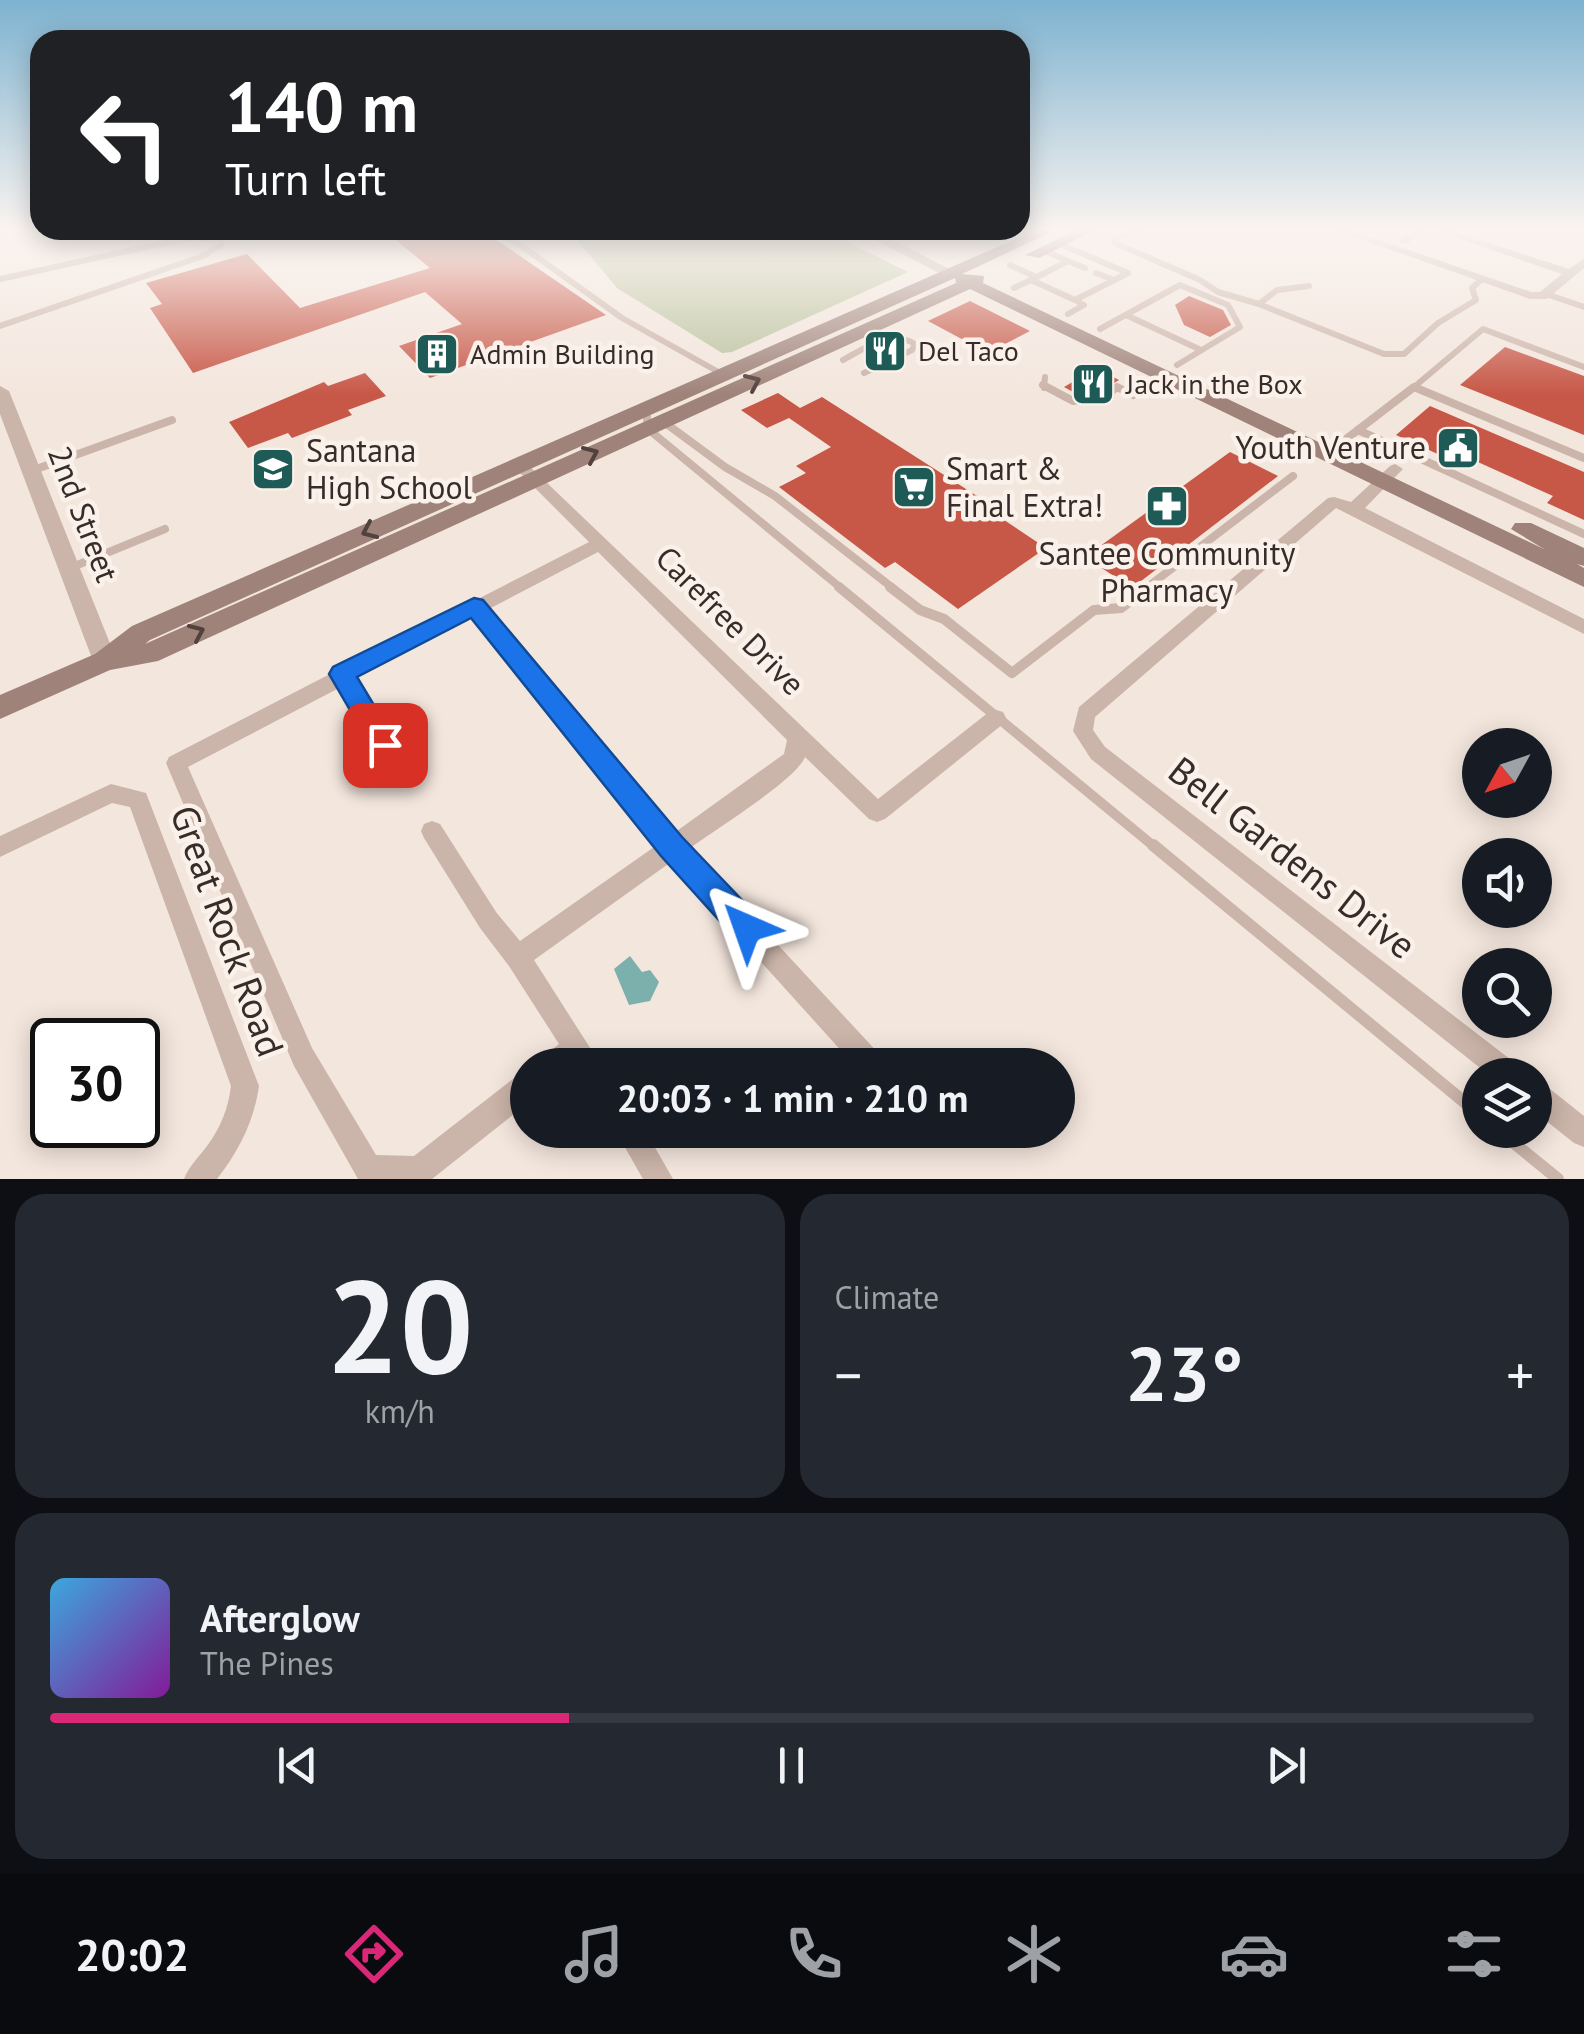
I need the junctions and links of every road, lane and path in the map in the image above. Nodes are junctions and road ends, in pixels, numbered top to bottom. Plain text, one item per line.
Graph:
1 (114, 285) edge
2 (576, 285) edge
3 (942, 285) edge
4 (945, 285) edge
5 (992, 285) edge
6 (1032, 285) edge
7 (1106, 285) edge
8 (1180, 285) edge
9 (1180, 285) edge
10 (1208, 285) edge
11 (1476, 285) edge
12 (1498, 285) edge
13 (1556, 285) edge
14 (1309, 286) dead end
15 (1546, 294) junction
16 (1260, 304) junction
17 (1071, 307) junction
18 (1584, 307) edge
19 (1126, 315) junction
20 (0, 326) edge
21 (1100, 329) junction
22 (1201, 350) junction
23 (842, 360) dead end
24 (1177, 365) junction
25 (1584, 366) edge
26 (864, 373) dead end
27 (722, 374) junction
28 (1045, 377) dead end
29 (1414, 386) junction
30 (1113, 390) dead end
31 (0, 391) edge
32 (1104, 395) dead end
33 (1133, 395) dead end
34 (652, 419) junction
35 (172, 420) dead end
36 (1349, 437) junction
37 (1584, 458) edge
38 (31, 471) junction
39 (527, 472) junction
40 (1389, 474) junction
41 (1293, 476) dead end
42 (1354, 509) junction
43 (165, 530) dead end
44 (601, 542) junction
45 (1581, 546) edge
46 (69, 568) junction
47 (1584, 578) edge
48 (474, 606) junction
49 (1584, 627) edge
50 (104, 661) junction
51 (342, 674) junction
52 (0, 708) edge
53 (996, 718) junction
54 (798, 737) junction
55 (385, 745) dead end
56 (432, 831) dead end
57 (0, 846) edge
58 (672, 846) junction
59 (518, 957) junction
60 (577, 1048) edge
61 (857, 1048) edge
62 (1488, 1058) edge
63 (510, 1099) edge
64 (1462, 1100) edge
65 (1552, 1108) edge
66 (1584, 1133) edge
67 (640, 1148) edge
68 (1520, 1148) edge
69 (198, 1179) edge
70 (659, 1179) edge
71 (1558, 1179) edge

1 - 20 lane
2 - 27 lane
3 - 27 main road
34 -> 4 main road
5 - 40 main road
6 - 17 main road
7 - 17 lane
8 - 22 lane
9 - 19 lane
10 - 16 lane
11 - 16 lane
12 - 15 street
13 - 15 street
14 - 16 lane
15 - 18 lane
17 - 21 main road
19 - 21 lane
19 - 22 lane
21 - 24 main road
22 - 24 lane
23 - 26 lane
24 - 36 main road
25 - 29 lane
27 - 34 main road
28 - 32 lane
29 - 36 lane
29 - 37 lane
30 - 33 lane
31 - 38 street, 2nd Street
34 - 39 main road
34 - 41 lane
34 - 53 lane
35 - 38 lane
36 - 40 main road
36 - 45 lane
38 - 46 street, 2nd Street
39 - 44 street, Carefree Drive
39 - 50 main road
40 - 42 street
40 - 45 main road
40 - 47 main road
42 - 49 street
42 - 62 street, Bell Gardens Drive
43 - 46 lane
44 - 48 street
44 - 54 street, Carefree Drive
46 - 50 street, 2nd Street
48 - 51 street
48 - 58 street
50 - 52 main road
51 - 55 street
51 - 63 street
53 - 54 street
53 - 64 lane
54 - 58 street, Carefree Drive
56 - 59 street
57 - 69 street, Great Rock Road
58 - 59 street, Carefree Drive
58 - 61 street
59 - 60 street
65 - 66 street
67 - 70 street
68 - 71 lane

